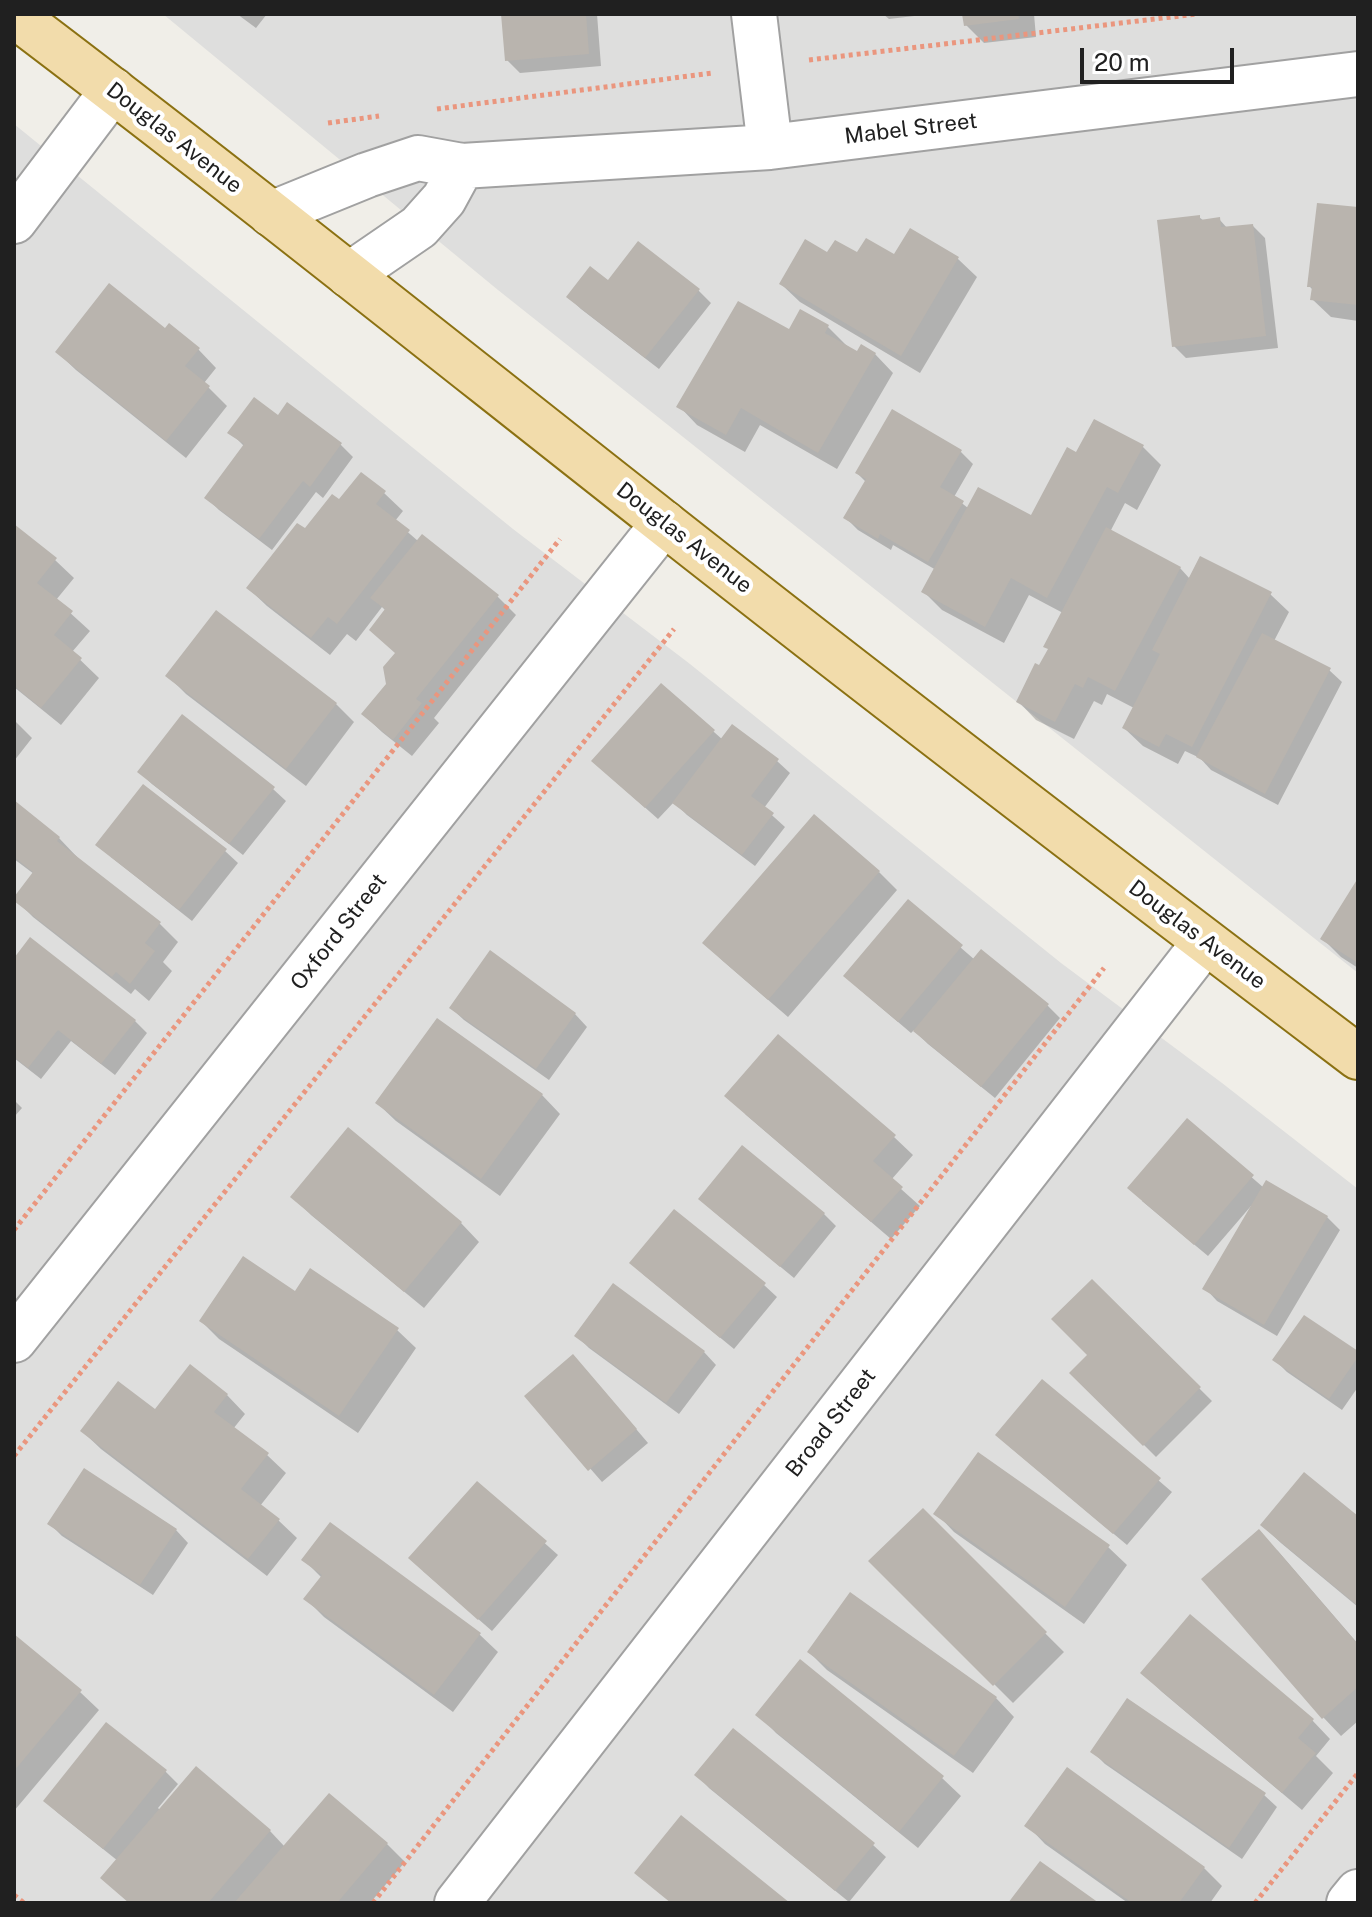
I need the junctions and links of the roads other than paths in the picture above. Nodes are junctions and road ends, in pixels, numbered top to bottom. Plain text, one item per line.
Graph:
1 (754, 14) edge
2 (14, 15) edge
3 (1358, 74) edge
4 (113, 90) junction
5 (770, 147) junction
6 (462, 166) junction
7 (271, 214) junction
8 (14, 221) edge
9 (349, 275) junction
10 (664, 523) junction
11 (1205, 942) junction
12 (1358, 1057) edge
13 (14, 1340) edge
14 (1358, 1892) edge
15 (457, 1903) edge
16 (1349, 1903) edge

1 - 5 street
2 - 4 main road, Douglas Avenue
3 - 5 street, Mabel Street
4 - 7 main road, Douglas Avenue
4 - 8 street
5 - 6 street, Mabel Street
6 - 7 street, Mabel Street
6 - 9 street
7 - 9 main road, Douglas Avenue
9 - 10 main road, Douglas Avenue
10 - 11 main road, Douglas Avenue
10 - 13 street, Oxford Street
11 - 12 main road, Douglas Avenue
11 - 15 street, Broad Street
14 - 16 street

